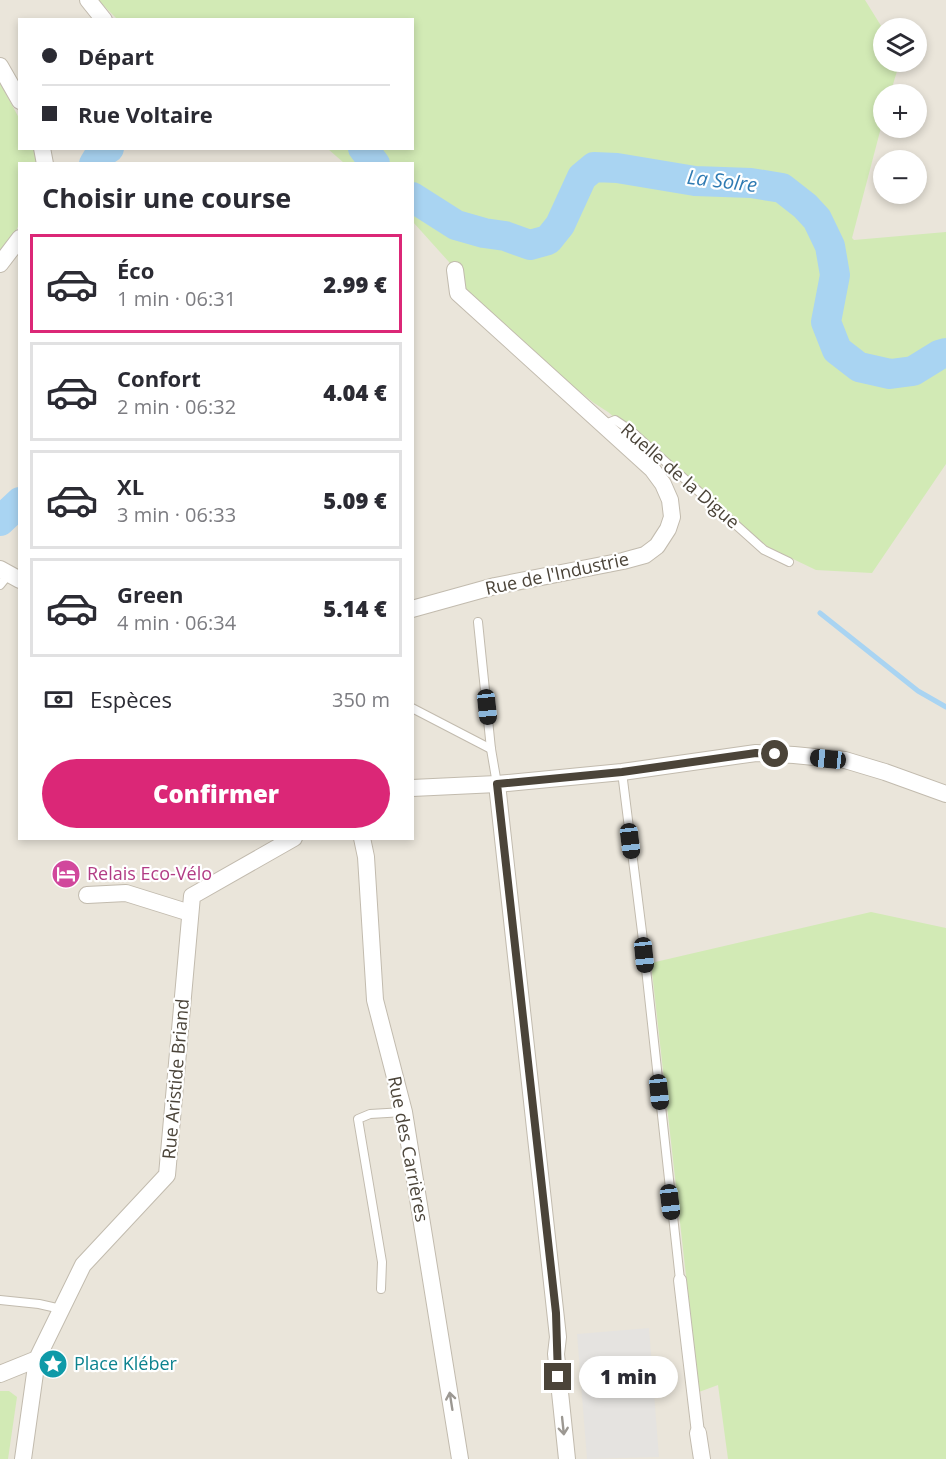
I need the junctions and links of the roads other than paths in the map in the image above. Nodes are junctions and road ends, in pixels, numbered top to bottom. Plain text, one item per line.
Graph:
1 (88, 0) edge
2 (102, 18) edge
3 (0, 66) edge
4 (18, 98) edge
5 (18, 241) edge
6 (0, 264) edge
7 (455, 270) dead end
8 (602, 425) junction
9 (789, 562) dead end
10 (414, 608) edge
11 (478, 622) dead end
12 (414, 709) edge
13 (492, 749) junction
14 (622, 772) junction
15 (497, 784) junction
16 (414, 788) edge
17 (946, 794) edge
18 (291, 840) edge
19 (362, 840) edge
20 (87, 895) dead end
21 (191, 904) junction
22 (404, 1112) junction
23 (680, 1280) joint
24 (381, 1289) dead end
25 (0, 1300) edge
26 (61, 1309) junction
27 (37, 1359) junction
28 (0, 1374) edge
29 (698, 1433) joint
30 (23, 1459) edge
31 (460, 1459) edge
32 (567, 1459) edge
33 (702, 1459) edge

1 - 2 street
3 - 4 street
5 - 6 street
7 - 8 street, Ruelle de la Digue
8 - 9 lane, Ruelle de la Digue
8 - 10 street, Rue de l'Industrie
11 - 13 lane
12 - 13 lane
13 - 15 lane
14 - 15 street
14 - 17 street
14 - 23 lane
15 - 16 street
15 -> 32 street
18 - 21 street
19 - 22 street, Rue des Carrières
20 - 21 street
21 - 26 street, Rue Aristide Briand
22 - 24 lane
31 -> 22 street, Rue des Carrières
23 - 29 street
25 - 26 lane
26 - 27 street, Rue Aristide Briand
27 - 28 street
27 - 30 street, Rue Aristide Briand
29 - 33 street

